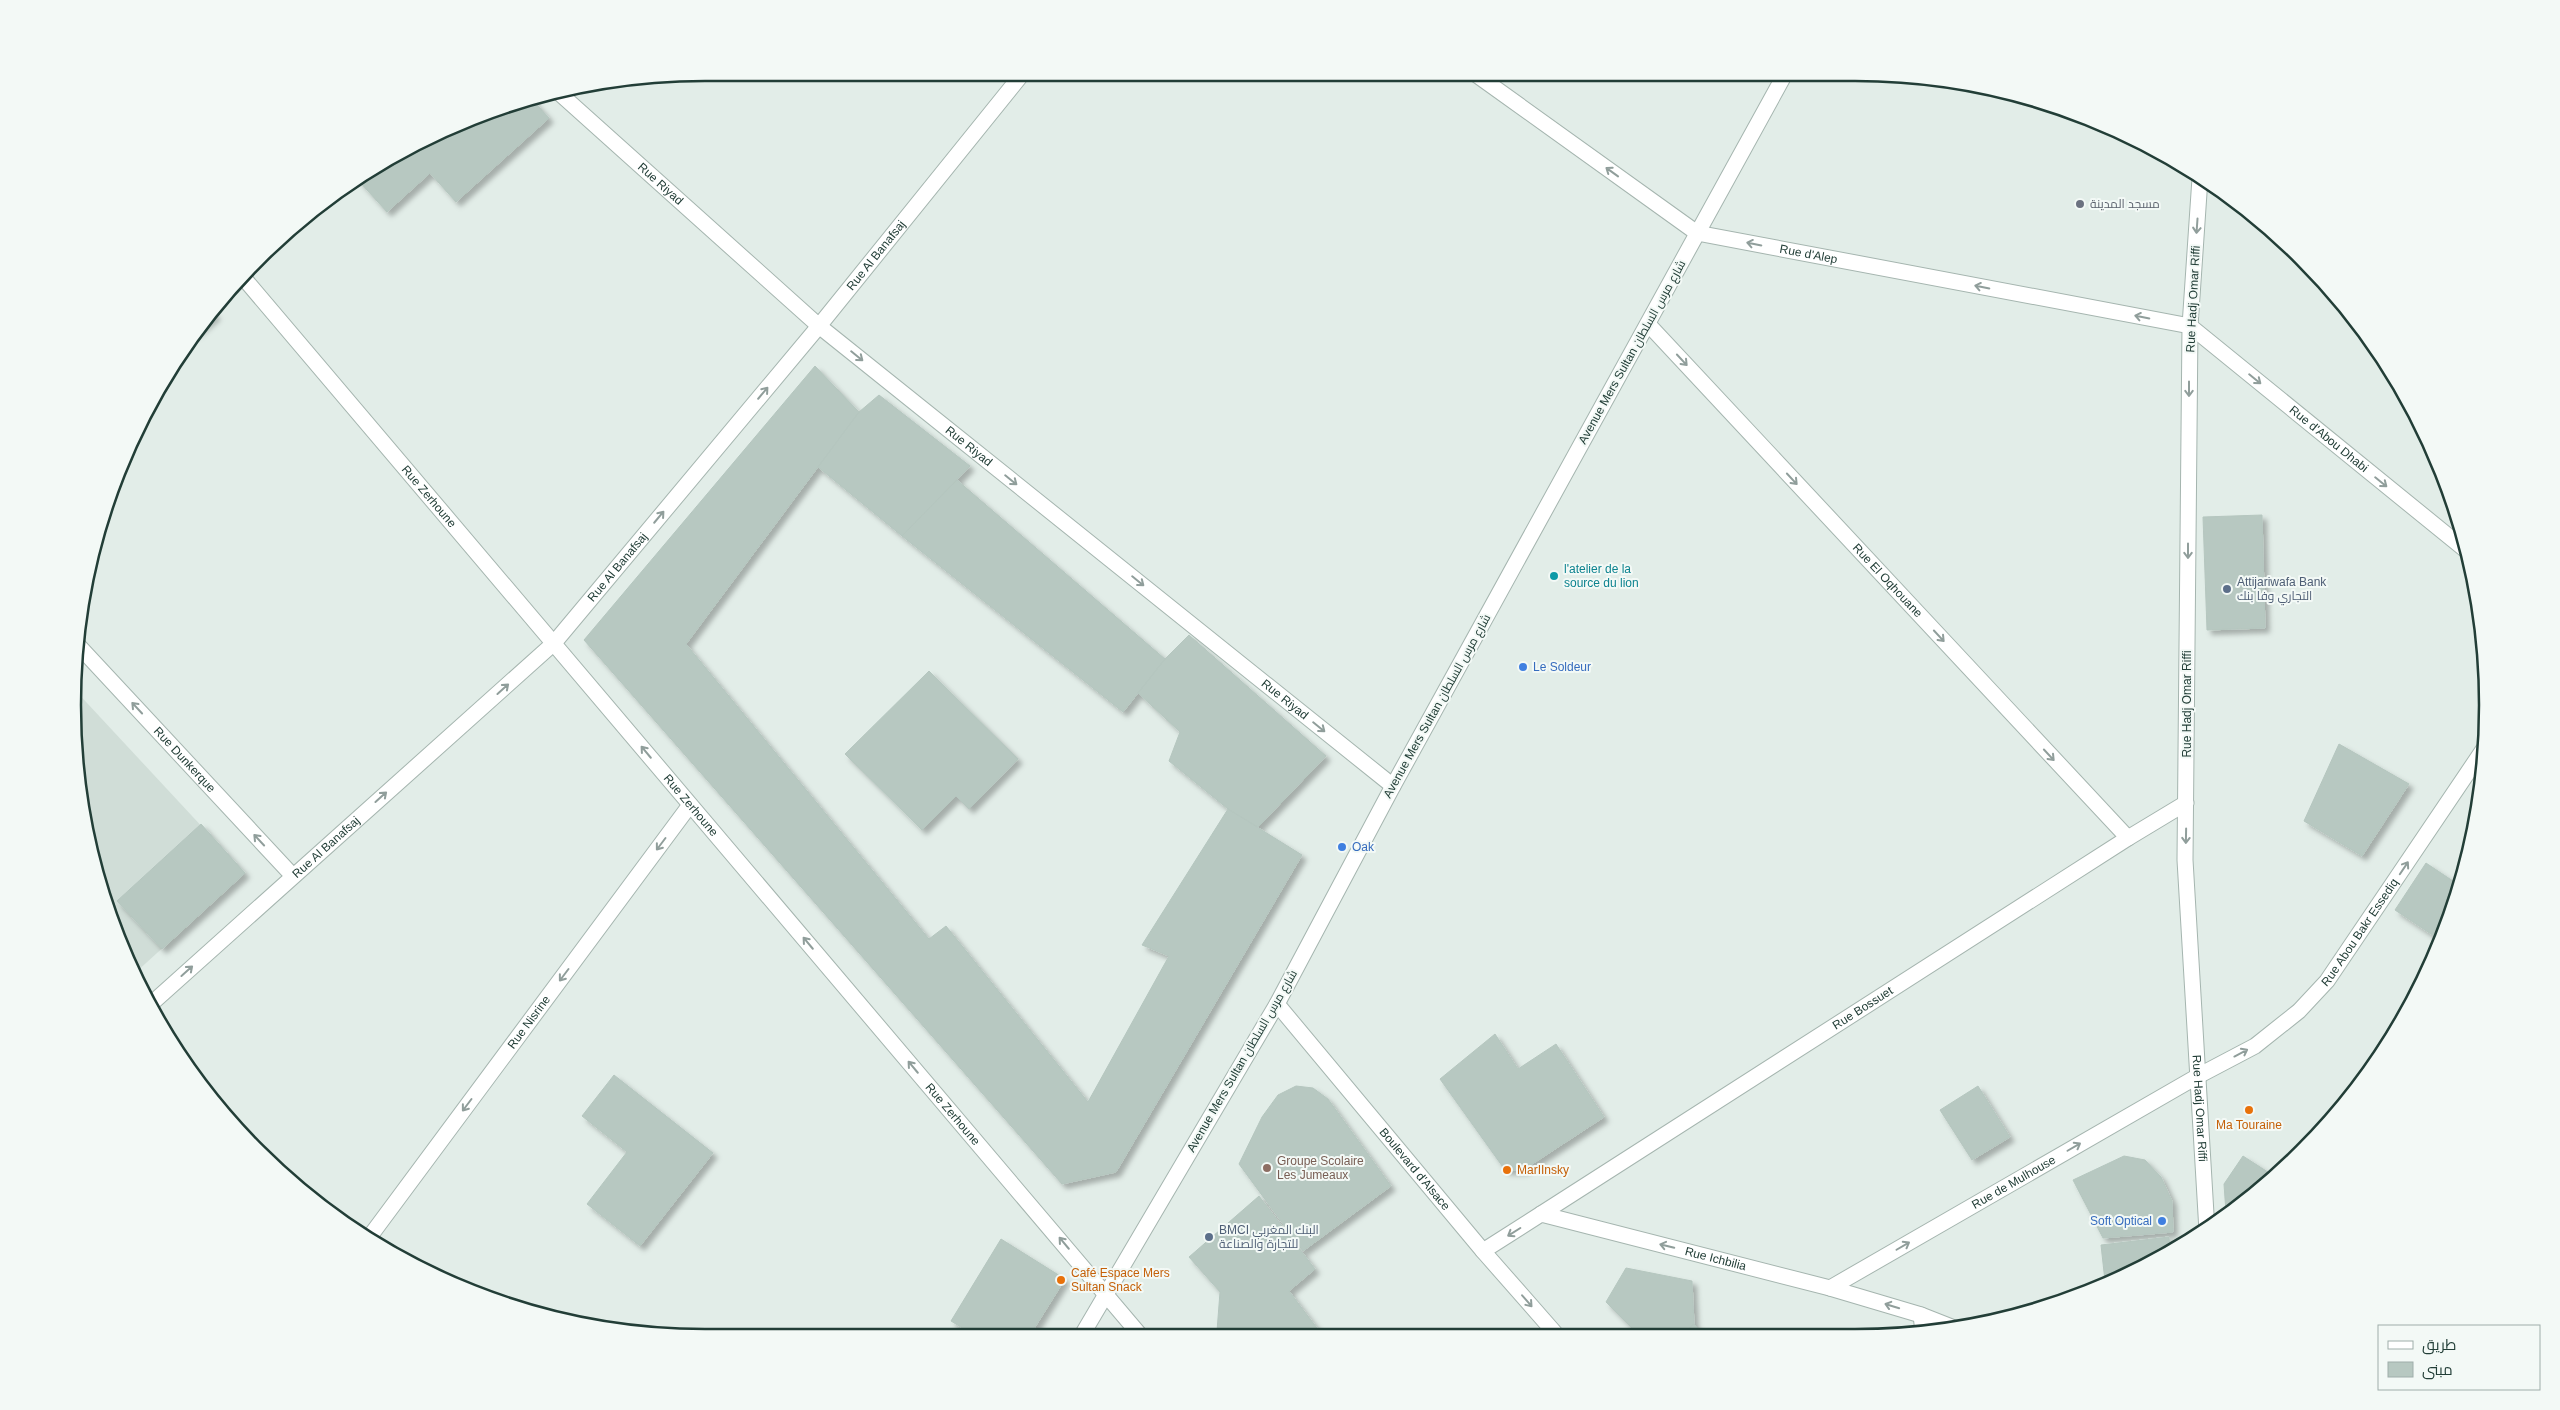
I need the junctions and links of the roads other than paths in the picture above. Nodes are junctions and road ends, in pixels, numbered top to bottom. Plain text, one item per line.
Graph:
1 (1017, 81) edge
2 (1485, 81) edge
3 (1781, 81) edge
4 (565, 98) edge
5 (2200, 185) edge
6 (1697, 233) junction
7 (247, 282) edge
8 (1648, 324) junction
9 (820, 326) junction
10 (2190, 326) junction
11 (2457, 543) edge
12 (554, 643) junction
13 (84, 652) edge
14 (2475, 761) edge
15 (1393, 786) junction
16 (2186, 803) junction
17 (690, 805) junction
18 (2128, 838) junction
19 (292, 875) junction
20 (156, 1000) edge
21 (1277, 1004) junction
22 (2198, 1076) junction
23 (1541, 1214) junction
24 (2206, 1221) edge
25 (373, 1233) edge
26 (1483, 1251) junction
27 (1830, 1288) junction
28 (1106, 1293) junction
29 (1921, 1315) junction
30 (1940, 1322) edge
31 (1922, 1324) edge
32 (1085, 1329) edge
33 (1135, 1329) edge
34 (1551, 1329) edge

1 - 9 street, Rue Al Banafsaj
6 -> 2 street, Rue d'Alep
3 - 6 street, Avenue Mers Sultan شارع مرس السلطان
4 - 9 street, Rue Riyad
5 -> 10 street, Rue Hadj Omar Riffi
6 - 8 street, Avenue Mers Sultan شارع مرس السلطان
10 -> 6 street, Rue d'Alep
7 - 12 street, Rue Zerhoune
8 - 15 street, Avenue Mers Sultan شارع مرس السلطان
8 -> 18 street, Rue El Oqhouane
12 -> 9 street, Rue Al Banafsaj
9 -> 15 street, Rue Riyad
10 -> 11 street, Rue d'Abou Dhabi
10 -> 16 street, Rue Hadj Omar Riffi
17 -> 12 street, Rue Zerhoune
19 -> 12 street, Rue Al Banafsaj
19 -> 13 street, Rue Dunkerque
22 -> 14 street, Rue Abou Bakr Essediq
15 - 21 street, Avenue Mers Sultan شارع مرس السلطان
16 - 18 street, Rue Bossuet
16 -> 22 street, Rue Hadj Omar Riffi
17 -> 25 street, Rue Nisrine
28 -> 17 street, Rue Zerhoune
18 - 23 street, Rue Bossuet
20 -> 19 street, Rue Al Banafsaj
21 - 26 street, Boulevard d'Alsace
21 - 28 street, Avenue Mers Sultan شارع مرس السلطان
22 - 24 street, Rue Hadj Omar Riffi
27 -> 22 street, Rue de Mulhouse
23 -> 26 street
27 -> 23 street, Rue Ichbilia
26 -> 34 street, Boulevard d'Alsace
29 -> 27 street, Rue Ichbilia
28 - 32 street, Avenue Mers Sultan شارع مرس السلطان
28 - 33 street, Rue Zerhoune
29 - 30 street, Rue Ichbilia
29 - 31 street

